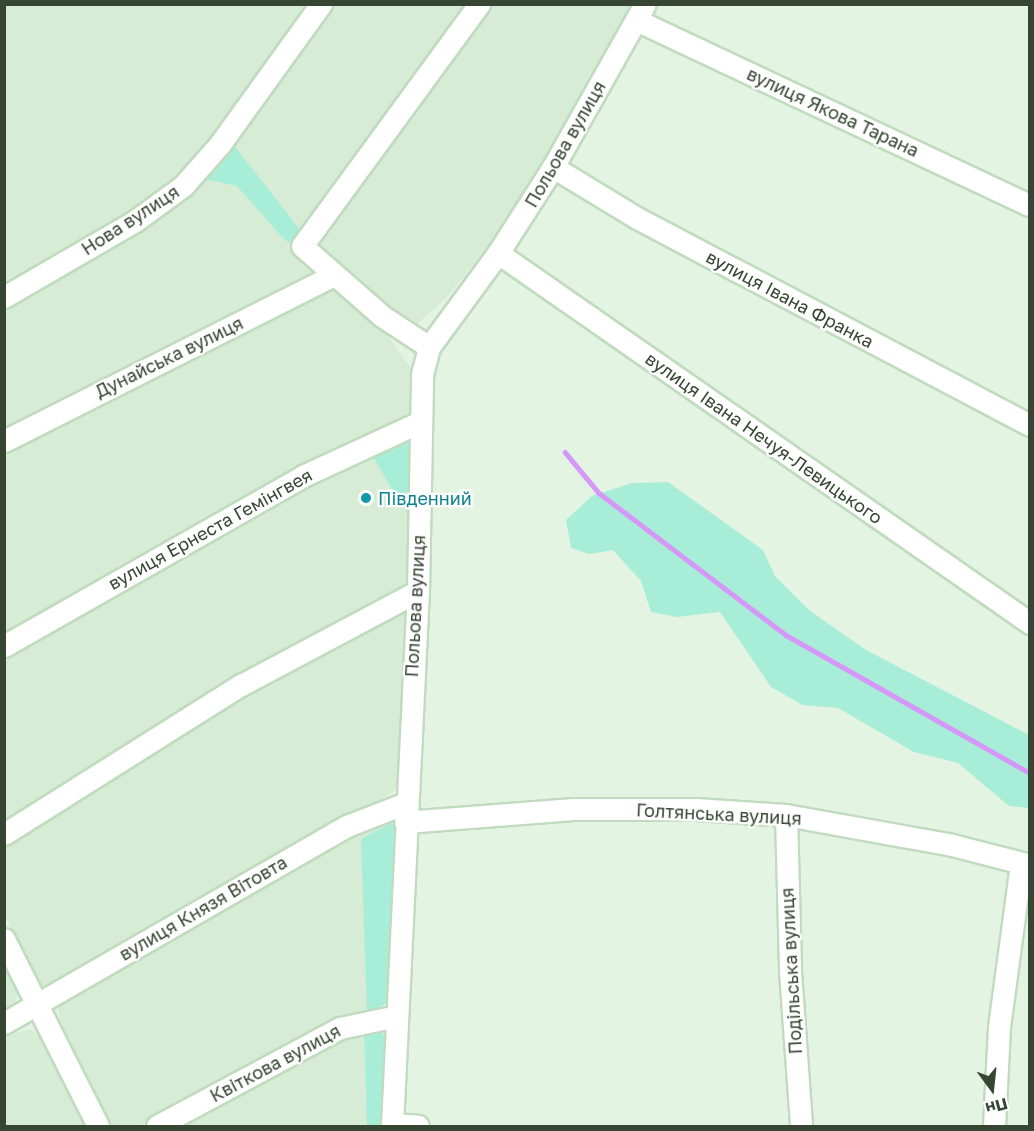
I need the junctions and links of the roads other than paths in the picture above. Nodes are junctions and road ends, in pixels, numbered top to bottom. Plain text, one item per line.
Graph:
1 (321, 4) edge
2 (479, 4) edge
3 (641, 12) edge
4 (553, 167) junction
5 (1029, 205) edge
6 (498, 253) junction
7 (334, 275) junction
8 (4, 297) edge
9 (429, 347) junction
10 (420, 422) junction
11 (1029, 425) edge
12 (4, 441) edge
13 (418, 591) junction
14 (1029, 623) edge
15 (4, 646) edge
16 (406, 812) junction
17 (786, 815) junction
18 (4, 834) edge
19 (1025, 865) edge
20 (4, 939) edge
21 (35, 1005) junction
22 (397, 1016) junction
23 (4, 1023) edge
24 (392, 1125) edge
25 (98, 1126) edge
26 (157, 1126) edge
27 (418, 1126) edge
28 (801, 1126) edge
29 (994, 1126) edge

1 - 8 street, Нова вулиця
2 - 7 street
3 - 4 street, Польова вулиця
3 - 5 street, вулиця Якова Тарана
4 - 6 street, Польова вулиця
4 - 11 street, вулиця Івана Франка
6 - 9 street, Польова вулиця
6 - 14 street, вулиця Івана Нечуя-Левицького
7 - 9 street
7 - 12 street, Дунайська вулиця
9 - 10 street, Польова вулиця
10 - 13 street, Польова вулиця
10 - 15 street, вулиця Ернеста Гемінгвея
13 - 16 street, Польова вулиця
13 - 18 street
16 - 17 street, Голтянська вулиця
16 - 21 street, вулиця Князя Вітовта
16 - 22 street, Польова вулиця
17 - 19 street, Голтянська вулиця
17 - 28 street, Подільська вулиця
19 - 29 street
20 - 21 street
21 - 23 street, вулиця Князя Вітовта
21 - 25 street
22 - 24 street, Польова вулиця
22 - 26 street, Квіткова вулиця
24 - 27 street

